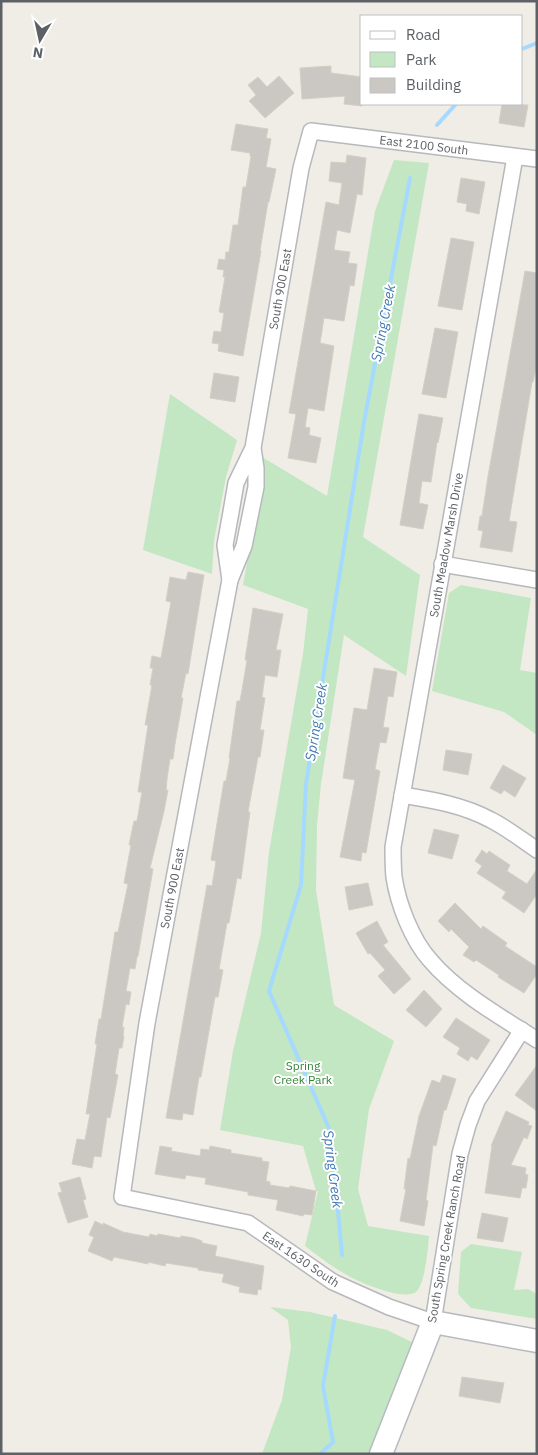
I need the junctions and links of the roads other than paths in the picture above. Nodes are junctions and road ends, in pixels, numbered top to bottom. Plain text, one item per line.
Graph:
1 (311, 131) joint
2 (514, 157) junction
3 (537, 159) edge
4 (442, 564) junction
5 (537, 580) edge
6 (402, 795) junction
7 (537, 850) edge
8 (522, 1030) junction
9 (537, 1040) edge
10 (122, 1197) joint
11 (433, 1322) junction
12 (537, 1341) edge
13 (381, 1454) edge

1 - 2 street, East 2100 South
1 - 10 street, South 900 East
2 - 3 street, East 2100 South
2 - 4 street, South Meadow Marsh Drive
4 - 5 street
4 - 6 street, South Meadow Marsh Drive
6 - 7 street
6 - 8 street, South Meadow Marsh Drive
8 - 9 street, South Meadow Marsh Drive
8 - 11 street, South Spring Creek Ranch Road
10 - 11 street, East 1630 South
11 - 12 street, East 1630 South
11 - 13 street, South Spring Creek Ranch Road

